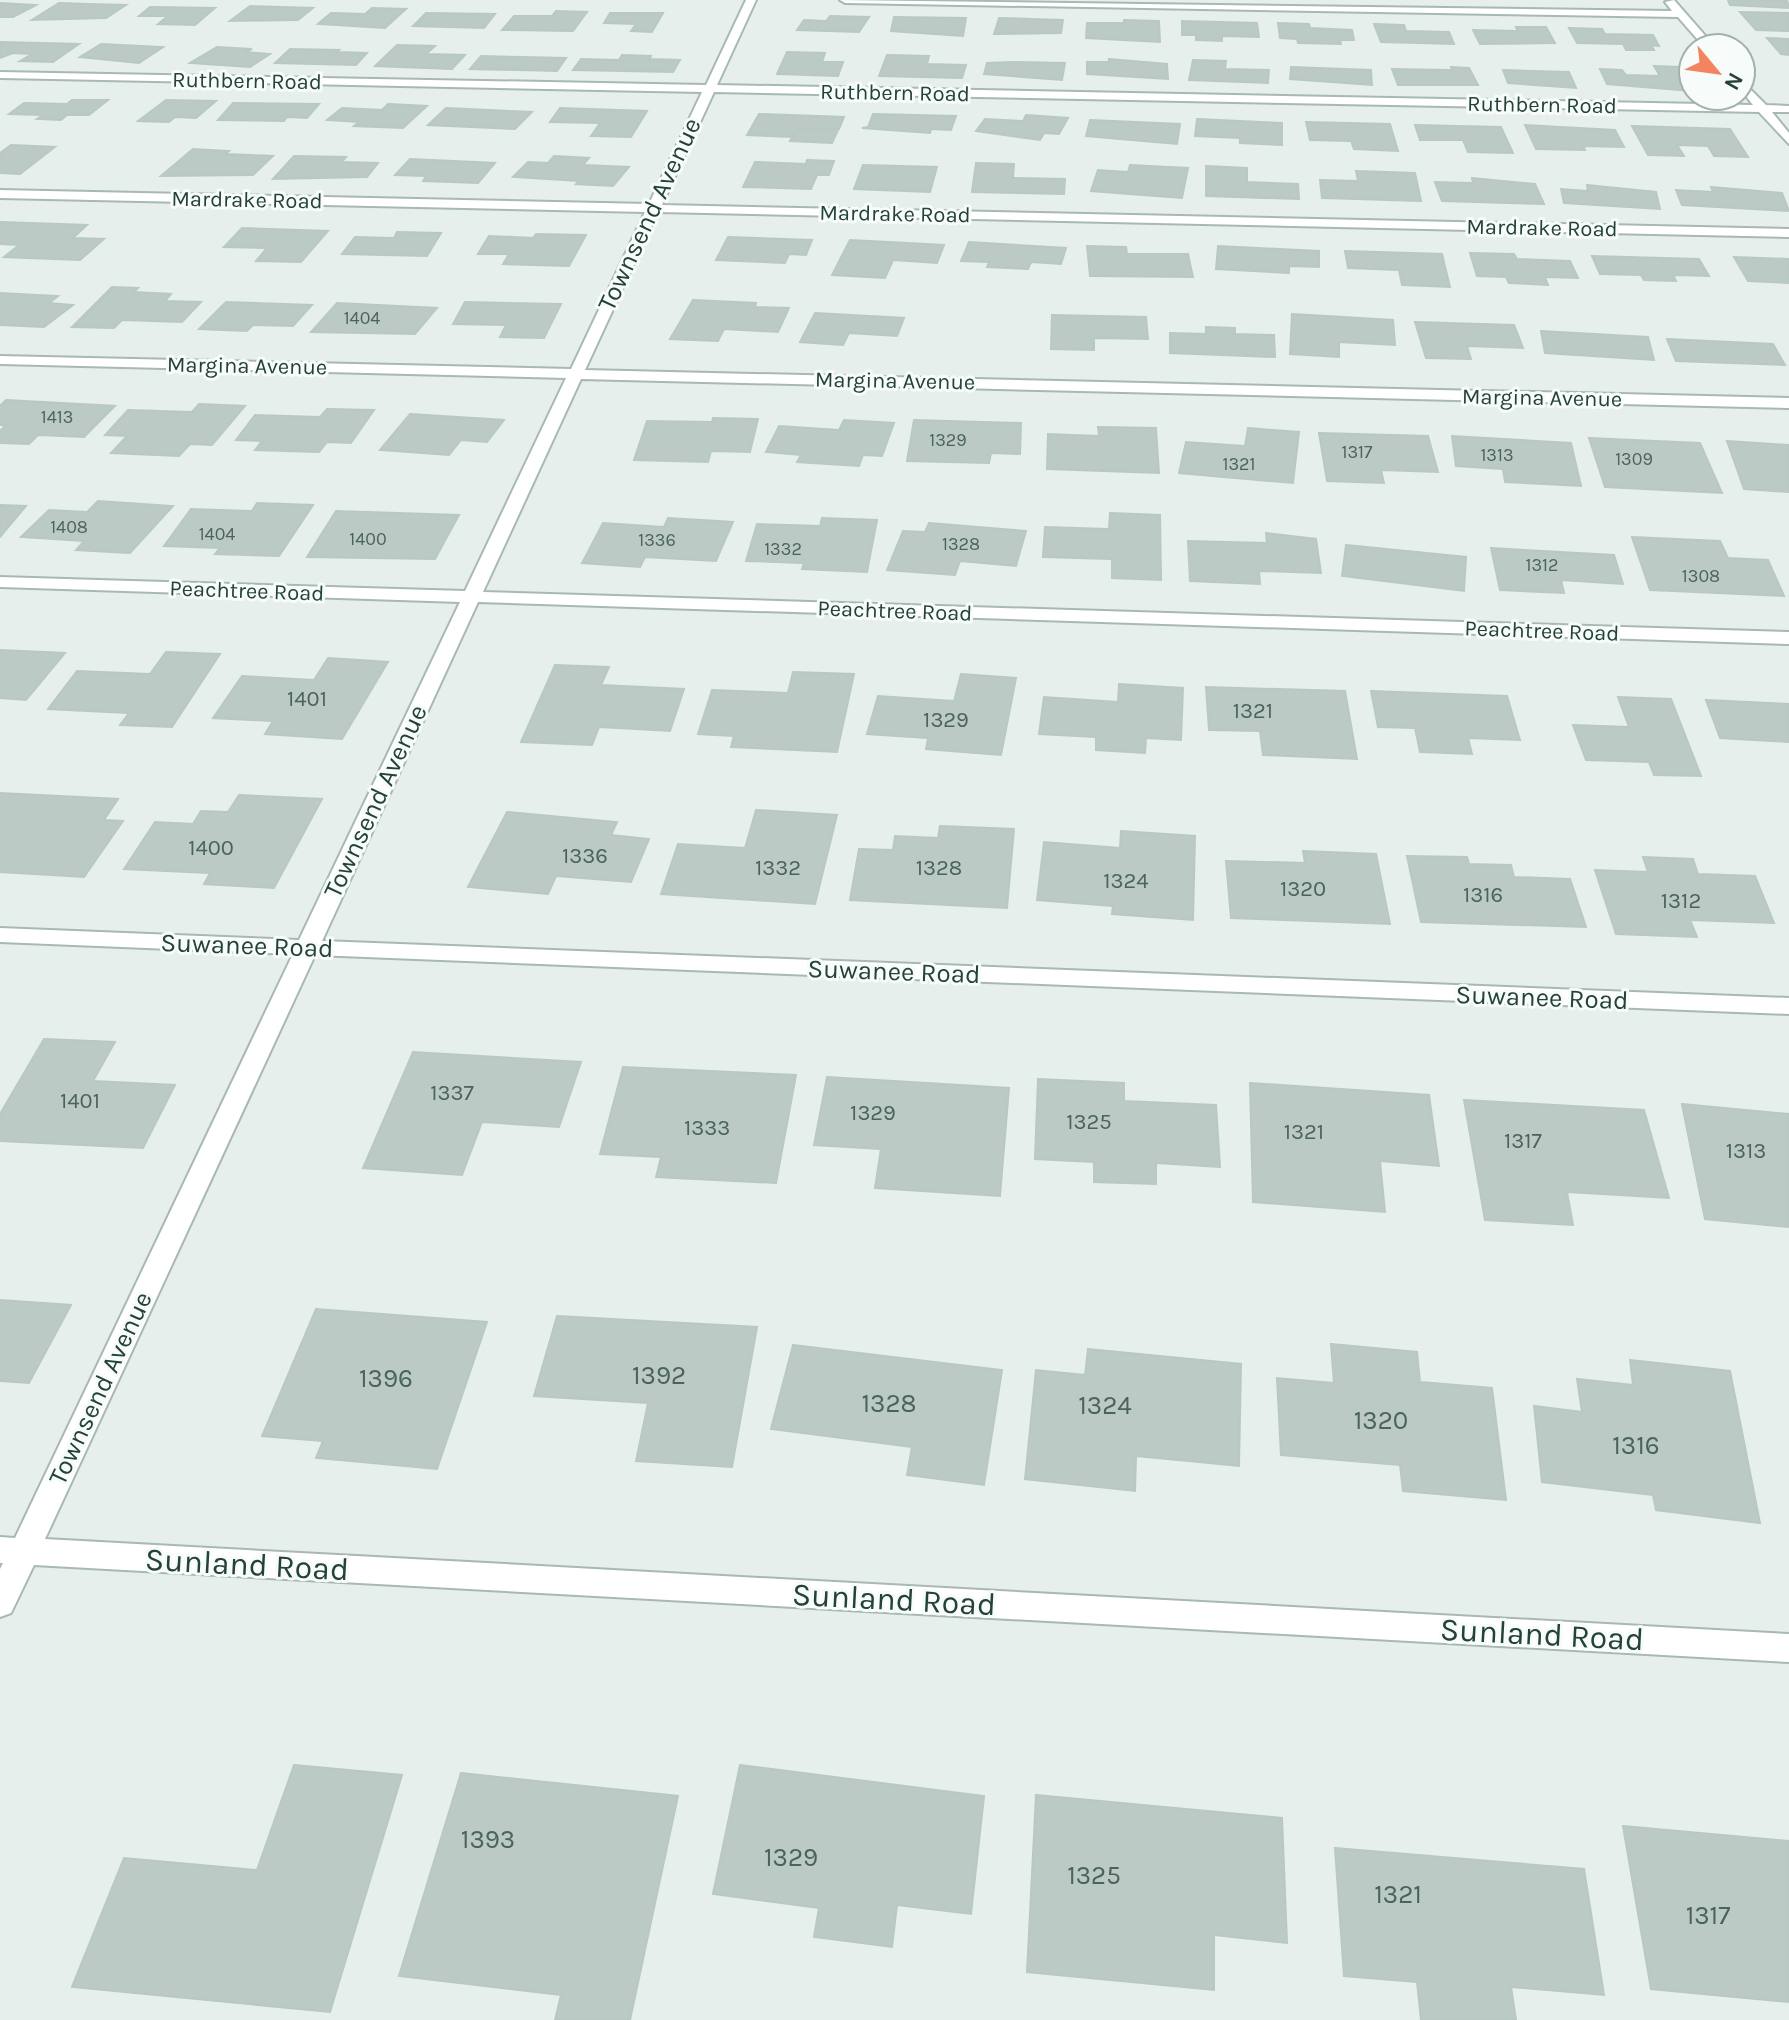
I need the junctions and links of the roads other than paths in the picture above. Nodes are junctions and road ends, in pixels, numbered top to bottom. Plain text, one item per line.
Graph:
1 (751, 0) edge
2 (845, 0) edge
3 (1669, 0) edge
4 (1681, 14) junction
5 (1697, 32) edge
6 (0, 75) edge
7 (707, 88) junction
8 (1757, 102) edge
9 (1763, 109) junction
10 (1789, 109) edge
11 (1789, 140) edge
12 (0, 194) edge
13 (651, 208) junction
14 (1789, 233) edge
15 (0, 360) edge
16 (575, 372) junction
17 (1789, 403) edge
18 (0, 582) edge
19 (470, 597) junction
20 (1789, 638) edge
21 (0, 935) edge
22 (306, 947) junction
23 (1789, 1006) edge
24 (12, 1551) edge
25 (0, 1603) edge
26 (1789, 1648) edge

1 - 7 street, Townsend Avenue
2 - 4 street
3 - 4 street
4 - 5 street
6 - 7 street, Ruthbern Road
7 - 9 street, Ruthbern Road
7 - 13 street, Townsend Avenue
8 - 9 street
9 - 10 street, Ruthbern Road
9 - 11 street
12 - 13 street, Mardrake Road
13 - 14 street, Mardrake Road
13 - 16 street, Townsend Avenue
15 - 16 street, Margina Avenue
16 - 17 street, Margina Avenue
16 - 19 street, Townsend Avenue
18 - 19 street, Peachtree Road
19 - 20 street, Peachtree Road
19 - 22 street, Townsend Avenue
21 - 22 street, Suwanee Road
22 - 23 street, Suwanee Road
22 - 24 street, Townsend Avenue
24 - 25 street, Townsend Avenue
24 - 26 street, Sunland Road

